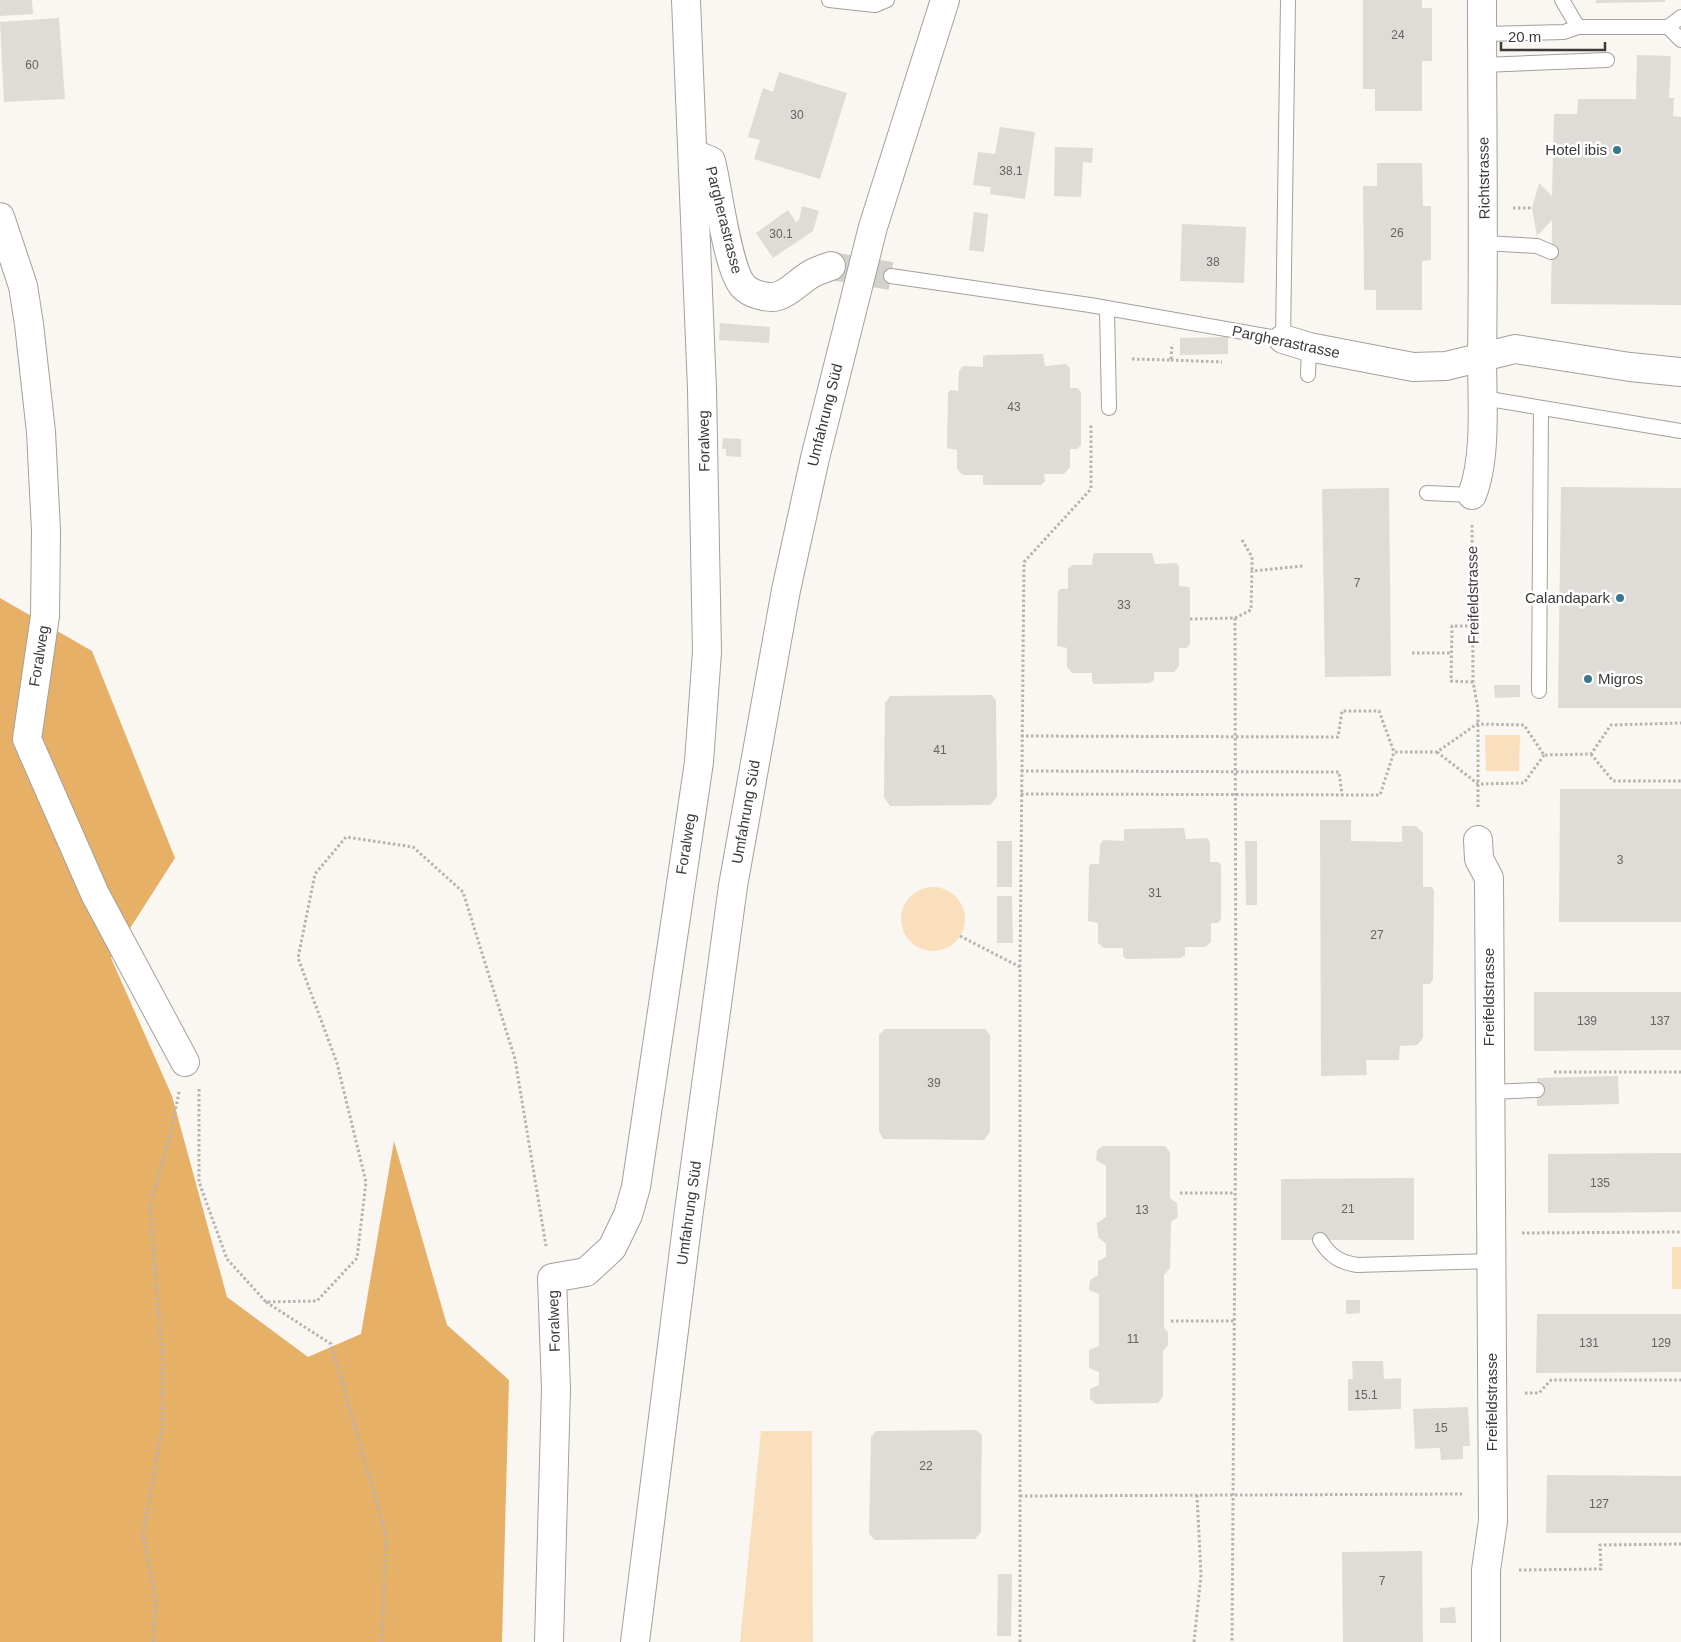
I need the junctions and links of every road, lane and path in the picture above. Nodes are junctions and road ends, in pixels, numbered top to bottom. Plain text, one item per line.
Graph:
1 (686, 0) edge
2 (829, 0) edge
3 (887, 0) edge
4 (945, 0) edge
5 (1288, 0) edge
6 (1482, 0) edge
7 (1562, 0) edge
8 (1681, 17) edge
9 (1578, 27) junction
10 (1668, 27) junction
11 (1482, 34) junction
12 (1681, 40) edge
13 (1607, 60) dead end
14 (1483, 64) junction
15 (694, 154) junction
16 (0, 217) edge
17 (1485, 243) junction
18 (1551, 252) dead end
19 (831, 266) tunnel mouth
20 (890, 276) tunnel mouth
21 (1107, 309) junction
22 (1283, 339) junction
23 (1309, 347) junction
24 (1482, 356) junction
25 (1156, 359) dead end
26 (1163, 360) dead end
27 (1171, 360) dead end
28 (1222, 362) dead end
29 (1681, 372) edge
30 (1308, 375) dead end
31 (1482, 398) junction
32 (1109, 408) dead end
33 (1541, 409) junction
34 (1091, 422) dead end
35 (1681, 431) edge
36 (1427, 493) dead end
37 (1472, 495) junction
38 (1242, 540) dead end
39 (1303, 566) dead end
40 (1252, 571) junction
41 (1190, 618) dead end
42 (1235, 618) junction
43 (1474, 626) junction
44 (1412, 653) dead end
45 (1452, 653) junction
46 (1473, 682) junction
47 (1539, 691) dead end
48 (1681, 723) edge
49 (1477, 724) junction
50 (1021, 736) junction
51 (1236, 737) junction
52 (1394, 752) junction
53 (1437, 752) junction
54 (1592, 754) junction
55 (1544, 755) junction
56 (1021, 771) junction
57 (1236, 772) junction
58 (1681, 781) edge
59 (1478, 784) junction
60 (1021, 794) junction
61 (1236, 794) junction
62 (1342, 795) junction
63 (1478, 840) joint
64 (960, 936) dead end
65 (1020, 967) junction
66 (185, 1062) junction
67 (1546, 1072) dead end
68 (1681, 1072) edge
69 (1537, 1090) dead end
70 (1489, 1092) junction
71 (1180, 1193) dead end
72 (1235, 1193) junction
73 (1681, 1232) edge
74 (1514, 1233) dead end
75 (1320, 1240) dead end
76 (1491, 1261) junction
77 (552, 1278) junction
78 (266, 1302) junction
79 (1170, 1321) dead end
80 (1234, 1321) junction
81 (1681, 1380) edge
82 (1523, 1393) dead end
83 (1465, 1494) dead end
84 (1198, 1495) junction
85 (1232, 1495) junction
86 (1020, 1496) junction
87 (1681, 1544) edge
88 (1516, 1570) dead end
89 (153, 1642) edge
90 (382, 1642) edge
91 (549, 1642) edge
92 (635, 1642) edge
93 (1020, 1642) edge
94 (1194, 1642) edge
95 (1232, 1642) edge
96 (1486, 1642) edge

1 - 15 street, Foralweg
2 - 3 lane
4 - 92 street, Umfahrung Süd
5 - 22 lane
6 - 11 street, Richtstrasse
7 - 9 lane
8 - 10 lane
9 - 10 lane
9 - 11 lane
10 - 12 lane
11 - 14 street, Richtstrasse
13 - 14 lane
14 - 17 street, Richtstrasse
15 - 19 street, Pargherastrasse
15 - 77 street, Foralweg
16 - 66 street, Foralweg
17 - 18 lane
17 - 24 street, Richtstrasse
20 - 21 lane, Pargherastrasse
21 - 22 lane, Pargherastrasse
21 - 32 lane
22 - 23 street, Pargherastrasse
23 - 24 street, Pargherastrasse
23 - 30 lane
24 - 29 street, Pargherastrasse
24 - 31 street
25 - 26 path
27 - 28 path
31 - 33 lane
31 - 37 street
33 - 35 lane
33 - 47 lane
34 - 50 path
36 - 37 lane
37 - 43 path, Freifeldstrasse
38 - 40 path
39 - 40 path
40 - 42 path
41 - 42 path
42 - 51 path
43 - 45 path
43 - 46 path, Freifeldstrasse
44 - 45 path
45 - 46 path
46 - 49 path, Freifeldstrasse
48 - 54 path
49 - 53 path
49 - 55 path
49 - 59 path, Freifeldstrasse
50 - 51 path
50 - 56 path
51 - 52 path
51 - 57 path
52 - 53 path
52 - 62 path
53 - 59 path
54 - 55 path
54 - 58 path
55 - 59 path
56 - 57 path
56 - 60 path
57 - 61 path
57 - 62 path
59 - 63 path, Freifeldstrasse
60 - 61 path
60 - 65 path
61 - 62 path
61 - 72 path
63 - 70 street, Freifeldstrasse
64 - 65 path
65 - 86 path
66 - 78 path
66 - 89 path
67 - 68 path
69 - 70 lane
70 - 76 street, Freifeldstrasse
71 - 72 path
72 - 80 path
73 - 74 path
75 - 76 lane
76 - 96 street, Freifeldstrasse
77 - 78 path
77 - 91 street, Foralweg
78 - 90 path
79 - 80 path
80 - 85 path
81 - 82 path
83 - 85 path
84 - 85 path
84 - 86 path
84 - 94 path
85 - 95 path
86 - 93 path
87 - 88 path

